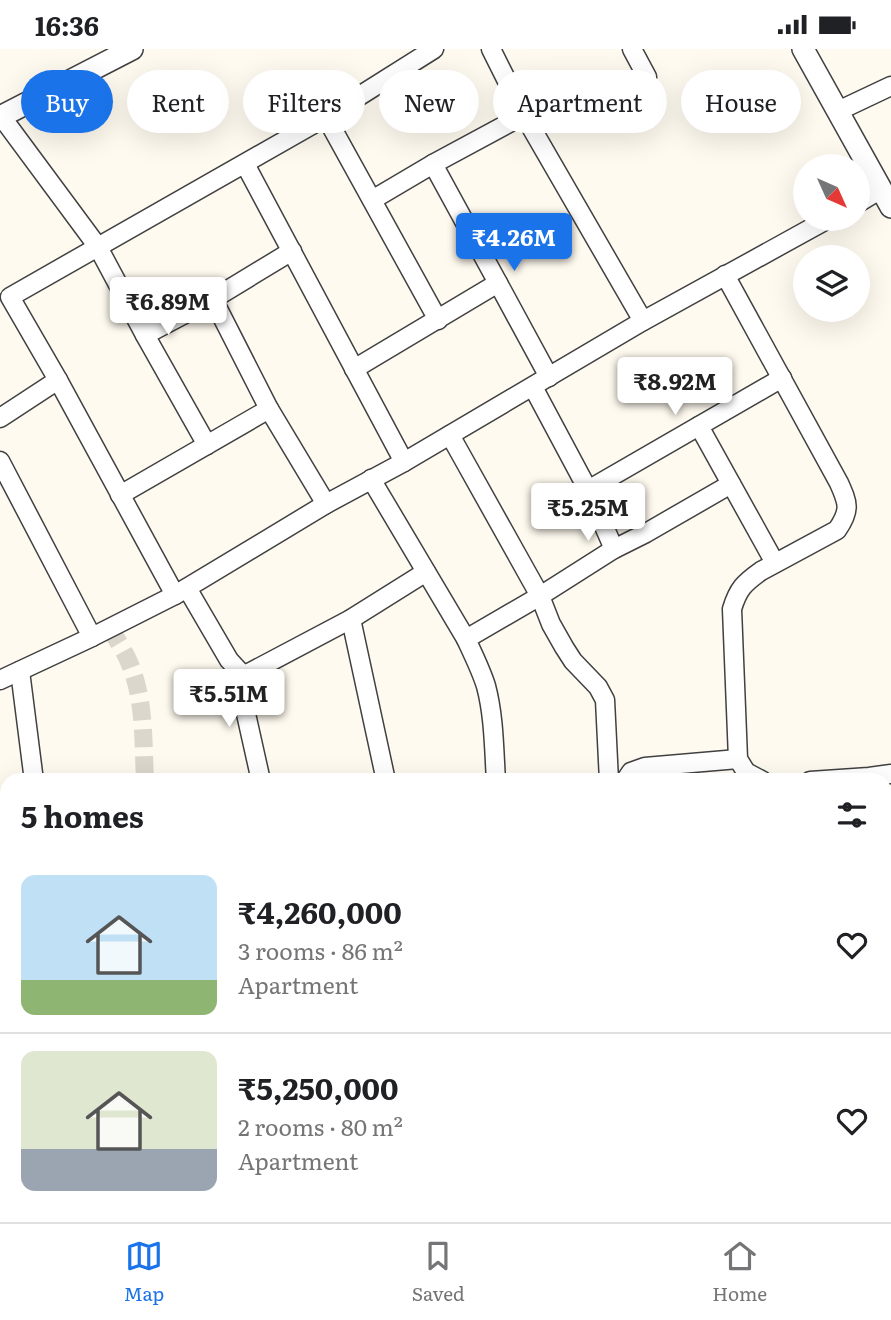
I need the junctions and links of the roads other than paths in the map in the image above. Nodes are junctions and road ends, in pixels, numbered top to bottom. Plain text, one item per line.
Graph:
1 (132, 49) edge
2 (434, 49) edge
3 (491, 49) edge
4 (632, 49) edge
5 (803, 49) edge
6 (502, 70) edge
7 (644, 70) edge
8 (891, 86) edge
9 (365, 92) edge
10 (838, 111) junction
11 (1, 117) edge
12 (493, 132) edge
13 (298, 133) edge
14 (335, 133) edge
15 (534, 133) edge
16 (245, 164) junction
17 (433, 164) junction
18 (886, 198) edge
19 (372, 199) junction
20 (806, 231) edge
21 (98, 247) junction
22 (292, 251) junction
23 (725, 275) junction
24 (498, 283) junction
25 (213, 299) junction
26 (5, 300) edge
27 (438, 320) junction
28 (643, 321) junction
29 (145, 335) junction
30 (354, 369) junction
31 (549, 377) junction
32 (782, 378) junction
33 (58, 380) junction
34 (533, 387) junction
35 (268, 409) junction
36 (0, 418) edge
37 (699, 426) junction
38 (450, 435) junction
39 (207, 445) junction
40 (0, 461) edge
41 (404, 462) junction
42 (371, 479) junction
43 (731, 484) junction
44 (588, 490) junction
45 (120, 495) junction
46 (326, 504) junction
47 (614, 549) junction
48 (775, 563) junction
49 (426, 572) junction
50 (181, 592) junction
51 (540, 596) junction
52 (351, 619) junction
53 (92, 637) junction
54 (466, 639) junction
55 (236, 669) junction
56 (20, 671) junction
57 (0, 680) edge
58 (738, 759) junction
59 (33, 773) edge
60 (259, 773) edge
61 (384, 773) edge
62 (495, 773) edge
63 (609, 773) edge
64 (630, 773) edge
65 (748, 773) edge

1 - 11 street
2 - 9 street
3 - 6 street
4 - 7 street
5 - 10 street
8 - 10 street
10 - 18 street
11 - 21 street
12 - 17 street
13 - 16 street
14 - 19 street
15 - 28 street
16 - 21 street
16 - 22 street
17 - 19 street
17 - 24 street
19 - 27 street
20 - 23 street
21 - 26 street
21 - 29 street
22 - 25 street
22 - 30 street
23 - 28 street
23 - 32 street
24 - 27 street
24 - 31 street
25 - 29 street
25 - 35 street
26 - 33 street
27 - 30 street
28 - 31 street
29 - 39 street
30 - 41 street
31 - 34 street
32 - 37 street
32 - 48 street
33 - 36 street
33 - 45 street
34 - 38 street
34 - 44 street
35 - 39 street
35 - 46 street
37 - 43 street
37 - 44 street
38 - 41 street
38 - 51 street
39 - 45 street
40 - 53 street
41 - 42 street
42 - 46 street
42 - 49 street
43 - 47 street
43 - 48 street
44 - 47 street
45 - 50 street
46 - 50 street
47 - 51 street
48 - 58 street
49 - 52 street
49 - 54 street
50 - 53 street
50 - 55 street
51 - 54 street
51 - 63 street
52 - 55 street
52 - 61 street
53 - 56 street
54 - 62 street
55 - 60 street
56 - 57 street
56 - 59 street
58 - 64 street
58 - 65 street

